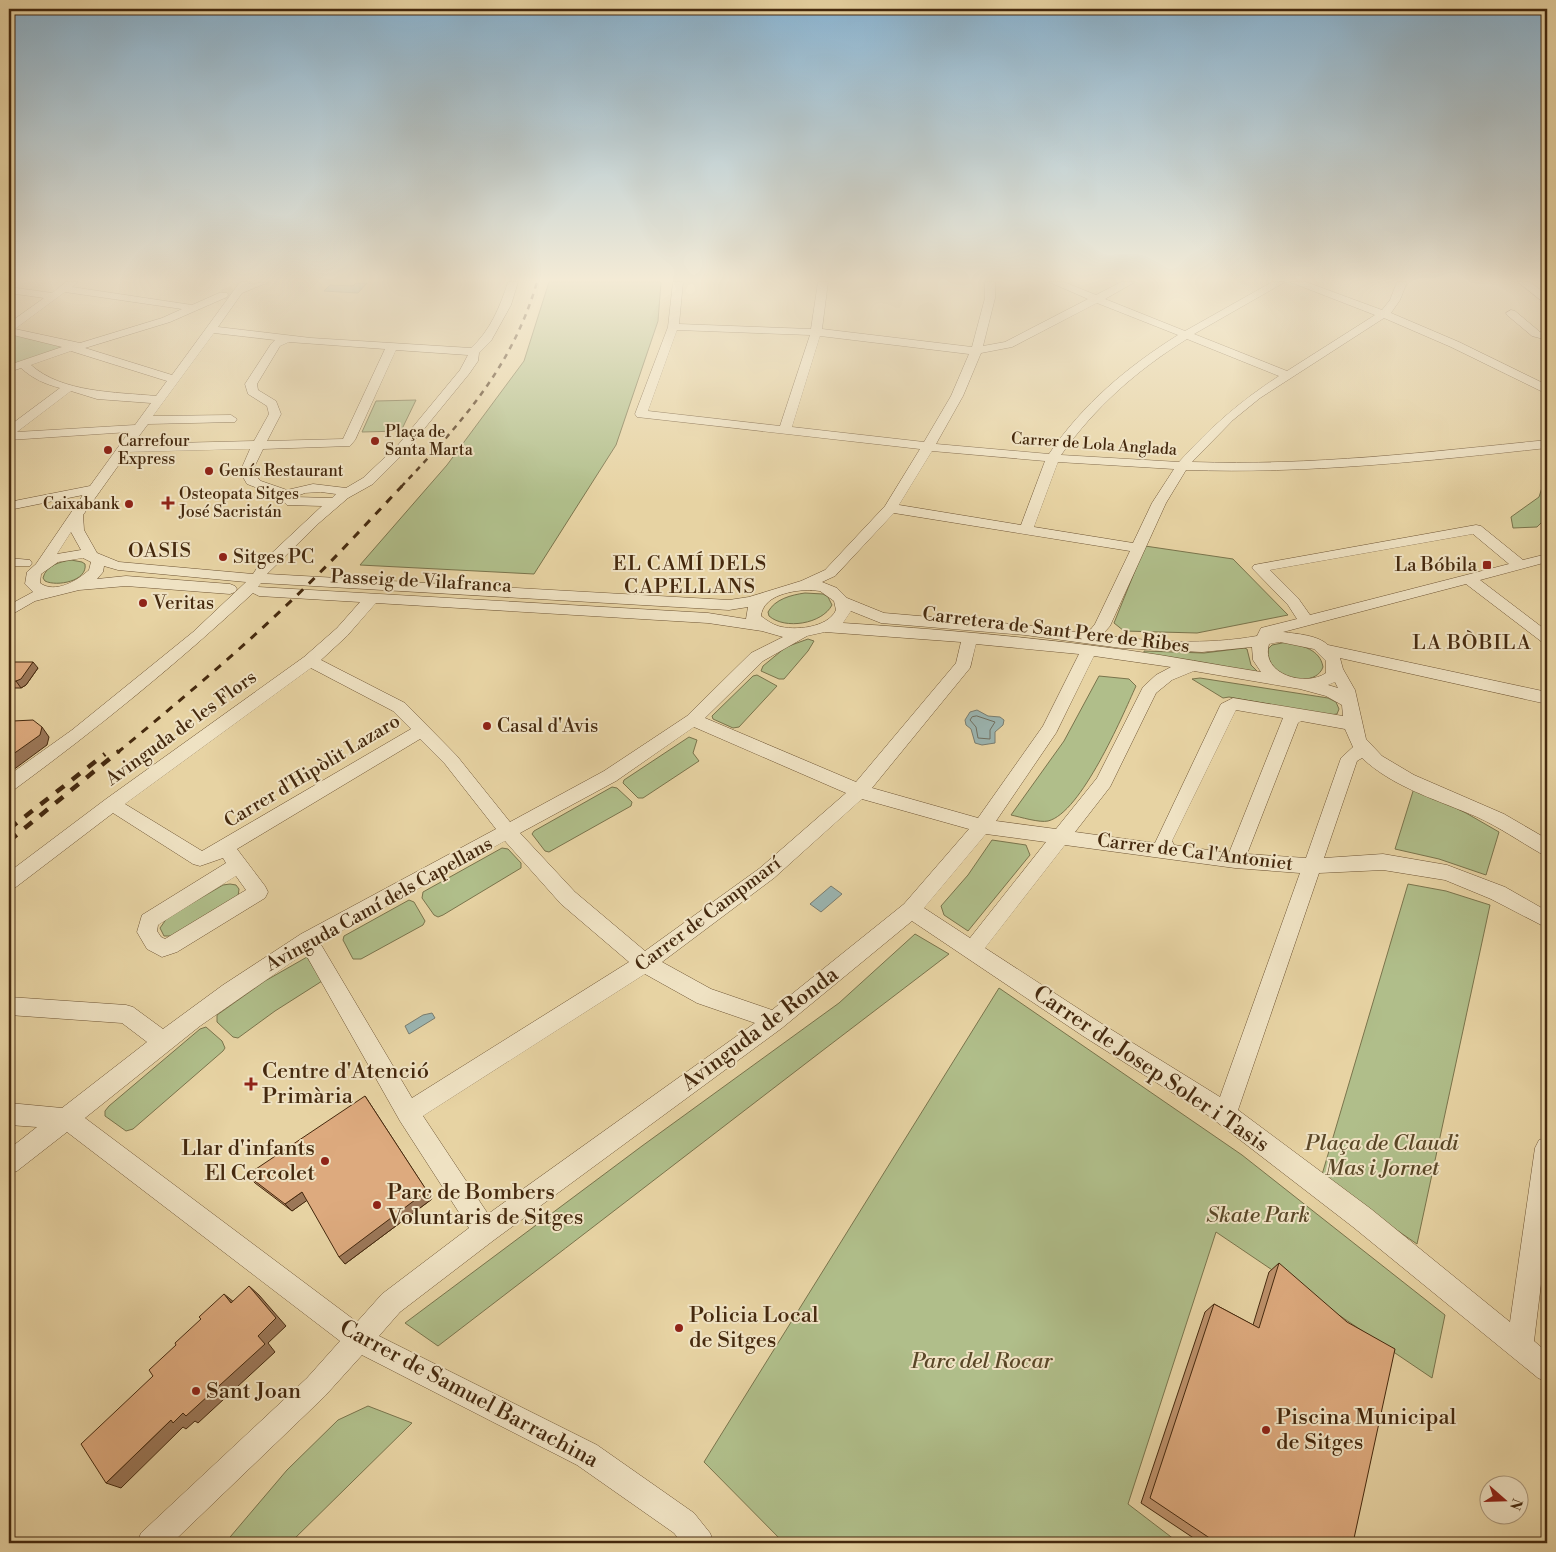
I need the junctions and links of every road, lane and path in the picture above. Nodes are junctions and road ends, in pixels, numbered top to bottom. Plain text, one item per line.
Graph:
1 (50, 354) edge
2 (93, 354) edge
3 (192, 354) edge
4 (269, 354) edge
5 (388, 354) edge
6 (473, 354) edge
7 (663, 354) edge
8 (809, 354) edge
9 (975, 354) edge
10 (1155, 354) edge
11 (1236, 354) edge
12 (1322, 354) edge
13 (1478, 354) edge
14 (23, 364) junction
15 (9, 369) edge
16 (1289, 376) junction
17 (174, 379) junction
18 (69, 387) junction
19 (1547, 390) edge
20 (159, 400) junction
21 (231, 419) dead end
22 (141, 424) junction
23 (785, 428) junction
24 (9, 434) edge
25 (1547, 444) edge
26 (257, 446) junction
27 (928, 446) junction
28 (125, 448) junction
29 (1052, 460) junction
30 (1182, 466) junction
31 (94, 489) junction
32 (286, 496) junction
33 (340, 498) junction
34 (303, 503) junction
35 (9, 506) edge
36 (890, 508) junction
37 (77, 516) junction
38 (314, 520) junction
39 (1026, 529) junction
40 (1137, 548) junction
41 (94, 558) junction
42 (1547, 558) edge
43 (9, 562) edge
44 (25, 563) dead end
45 (842, 563) junction
46 (1524, 565) junction
47 (1547, 569) edge
48 (36, 572) junction
49 (1469, 579) junction
50 (252, 584) junction
51 (76, 585) junction
52 (804, 585) junction
53 (51, 591) junction
54 (764, 596) junction
55 (839, 597) junction
56 (371, 599) junction
57 (10, 606) edge
58 (1330, 616) junction
59 (1305, 622) junction
60 (1102, 626) junction
61 (765, 627) junction
62 (824, 627) junction
63 (804, 632) junction
64 (1265, 636) junction
65 (970, 638) junction
66 (1547, 638) edge
67 (1121, 643) junction
68 (1085, 644) junction
69 (1321, 647) junction
70 (757, 657) junction
71 (310, 661) junction
72 (1194, 667) junction
73 (1339, 667) junction
74 (1288, 682) junction
75 (1547, 698) edge
76 (1351, 706) junction
77 (1547, 710) edge
78 (1298, 716) junction
79 (693, 720) junction
80 (1352, 724) junction
81 (422, 730) junction
82 (71, 739) junction
83 (49, 742) dead end
84 (1362, 749) junction
85 (9, 784) edge
86 (859, 791) junction
87 (112, 804) junction
88 (982, 826) junction
89 (508, 832) junction
90 (1061, 836) junction
91 (225, 847) junction
92 (1547, 848) edge
93 (1168, 851) junction
94 (1235, 861) junction
95 (237, 866) junction
96 (1312, 866) junction
97 (9, 882) edge
98 (911, 910) junction
99 (1547, 920) edge
100 (308, 940) junction
101 (972, 950) junction
102 (645, 963) junction
103 (9, 1006) edge
104 (775, 1021) junction
105 (163, 1041) junction
106 (408, 1113) junction
107 (9, 1114) edge
108 (1225, 1115) junction
109 (68, 1119) junction
110 (1547, 1148) edge
111 (9, 1163) edge
112 (485, 1231) junction
113 (358, 1339) junction
114 (1520, 1345) junction
115 (1547, 1369) edge
116 (152, 1543) edge
117 (700, 1543) edge

1 - 14 street
2 - 17 street
3 - 17 street
4 - 26 street
5 - 26 street
6 - 33 street
7 - 23 street, Carrer de Lola Anglada
8 - 23 street
9 - 27 street
10 - 29 street
11 - 16 street
12 - 16 street
13 - 19 street
14 - 15 street
14 - 18 street
16 - 30 street
17 - 20 street
18 - 20 street
18 - 24 street
20 - 22 street
21 - 22 street
22 - 24 street
22 - 28 street
23 - 27 street, Carrer de Lola Anglada
25 - 30 street, Carrer de Lola Anglada
26 - 28 street
26 - 32 street
27 - 29 street, Carrer de Lola Anglada
27 - 36 street
28 - 31 street
29 - 30 street, Carrer de Lola Anglada
29 - 39 street
30 - 40 street
31 - 35 street
31 - 37 street
32 - 33 street
32 - 34 street
33 - 34 street
33 - 38 street
34 - 38 street
36 - 39 street
36 - 45 street
37 - 41 street
37 - 48 street
38 - 50 street
39 - 40 street
40 - 60 street
41 - 48 street, Passeig de Vilafranca
41 - 50 street, Passeig de Vilafranca
41 - 51 street
42 - 46 street, Carretera de Sant Pere de Ribes
43 - 44 street
45 - 52 street
45 - 55 street
46 - 47 street, Carretera de Sant Pere de Ribes
46 - 49 street, Carretera de Sant Pere de Ribes
46 - 59 street
48 - 53 street
48 - 57 street
49 - 58 street, Carretera de Sant Pere de Ribes
49 - 66 street
50 - 51 street, Passeig de Vilafranca
50 - 54 street, Passeig de Vilafranca
50 - 56 street, Passeig de Vilafranca
50 - 82 street
51 - 53 street
52 - 54 street, Passeig de Vilafranca
52 - 55 street, Carretera de Sant Pere de Ribes
53 - 57 street
54 - 61 street
55 - 62 street
55 - 68 street, Carretera de Sant Pere de Ribes
56 - 61 street, Passeig de Vilafranca
56 - 71 street, Avinguda de les Flors
58 - 59 street, Carretera de Sant Pere de Ribes
58 - 69 street
59 - 64 street, Carretera de Sant Pere de Ribes
60 - 67 street
60 - 68 street
61 - 63 street, Passeig de Vilafranca
61 - 70 street, Avinguda Camí dels Capellans
62 - 63 street
62 - 65 street, Carretera de Sant Pere de Ribes
63 - 70 street, Avinguda Camí dels Capellans
64 - 67 street, Carretera de Sant Pere de Ribes
64 - 69 street
64 - 74 street
65 - 68 street, Carretera de Sant Pere de Ribes
65 - 86 street, Carrer de Campmarí
67 - 68 street, Carretera de Sant Pere de Ribes
68 - 72 street, Carretera de Sant Pere de Ribes
68 - 88 street, Avinguda de Ronda
69 - 73 street
69 - 75 street
70 - 79 street, Avinguda Camí dels Capellans
71 - 81 street
71 - 87 street, Avinguda de les Flors
72 - 74 street, Carretera de Sant Pere de Ribes
72 - 90 street
73 - 74 street
73 - 76 street
73 - 77 street
74 - 76 street
76 - 80 street
78 - 80 street
78 - 93 street
78 - 94 street
79 - 86 street, Carrer de Ca l'Antoniet
79 - 89 street, Avinguda Camí dels Capellans
80 - 84 street
81 - 89 street
81 - 91 street, Carrer d'Hipòlit Lazaro
82 - 83 street
82 - 85 street
84 - 92 street
84 - 96 street
86 - 88 street, Carrer de Ca l'Antoniet
86 - 102 street, Carrer de Campmarí
87 - 91 street, Carrer d'Hipòlit Lazaro
87 - 97 street, Avinguda de les Flors
88 - 90 street, Carrer de Ca l'Antoniet
88 - 98 street, Avinguda de Ronda
89 - 100 street, Avinguda Camí dels Capellans
89 - 102 street
90 - 93 street, Carrer de Ca l'Antoniet
90 - 101 street
91 - 95 street
93 - 94 street, Carrer de Ca l'Antoniet
94 - 96 street, Carrer de Ca l'Antoniet
95 - 95 street
96 - 99 street, Carrer de Ca l'Antoniet
96 - 108 street
98 - 101 street, Carrer de Josep Soler i Tasis
98 - 104 street, Avinguda de Ronda
100 - 105 street, Avinguda Camí dels Capellans
100 - 106 street
101 - 108 street, Carrer de Josep Soler i Tasis
102 - 104 street
102 - 106 street, Carrer de Campmarí
103 - 105 street
104 - 112 street, Avinguda de Ronda
105 - 109 street, Avinguda Camí dels Capellans
106 - 112 street
107 - 109 street
108 - 114 street, Carrer de Josep Soler i Tasis
109 - 111 street, Avinguda Camí dels Capellans
109 - 113 street, Carrer de Samuel Barrachina
110 - 114 street
112 - 113 street, Avinguda de Ronda
113 - 116 street, Avinguda de Ronda
113 - 117 street, Carrer de Samuel Barrachina
114 - 115 street, Carrer de Josep Soler i Tasis

